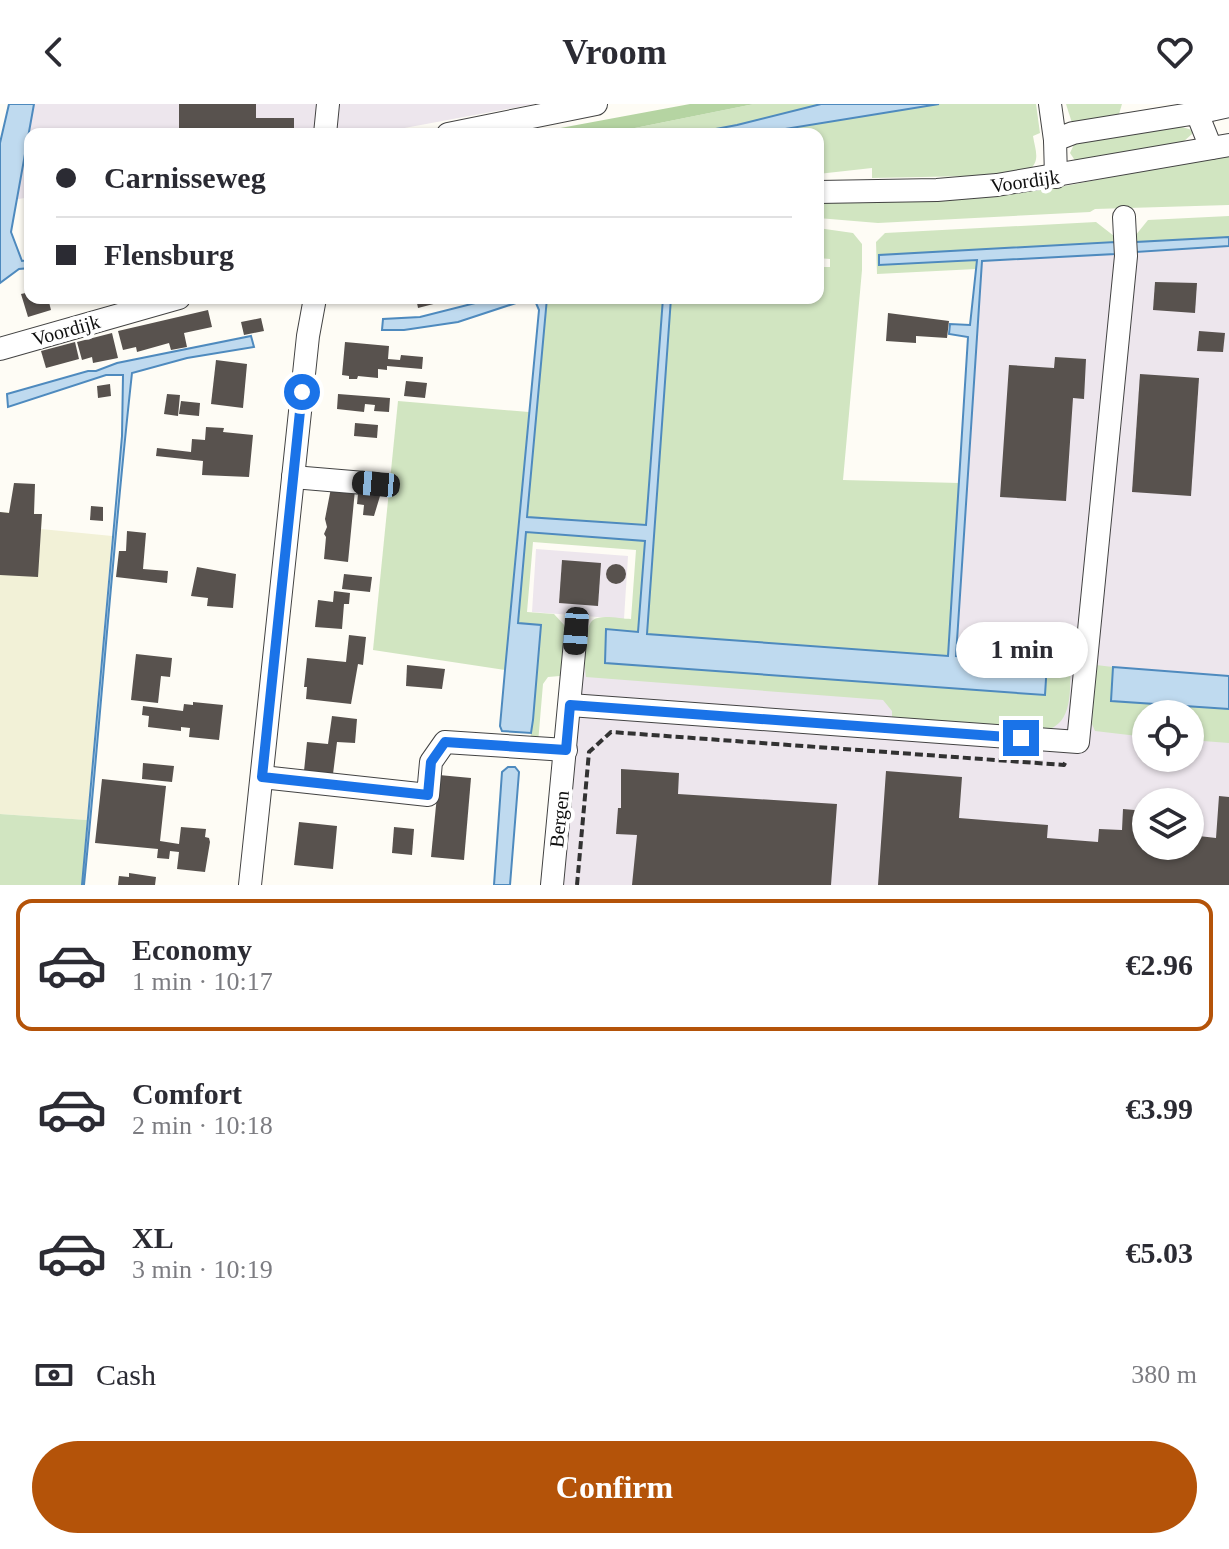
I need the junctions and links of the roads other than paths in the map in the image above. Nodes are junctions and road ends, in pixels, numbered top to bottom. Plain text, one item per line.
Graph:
1 (328, 104) edge
2 (596, 104) edge
3 (1050, 104) edge
4 (1229, 106) edge
5 (1197, 113) junction
6 (326, 128) edge
7 (478, 128) edge
8 (1055, 140) junction
9 (1220, 146) edge
10 (1056, 177) junction
11 (824, 192) edge
12 (1124, 217) dead end
13 (158, 304) edge
14 (314, 304) edge
15 (0, 349) edge
16 (293, 477) junction
17 (376, 484) dead end
18 (576, 631) dead end
19 (570, 705) junction
20 (566, 750) junction
21 (262, 777) junction
22 (250, 885) edge
23 (552, 885) edge

1 - 6 street
2 - 7 street
3 - 8 street
4 - 5 street
5 - 8 street
5 - 9 street
8 - 10 street
9 - 10 street, Voordijk
10 - 11 street, Voordijk
12 - 19 street
13 - 15 street, Voordijk
14 - 16 street
16 - 17 street
16 - 21 street
18 - 19 street, Bergen
19 - 20 street, Bergen
20 - 21 street
20 - 23 street, Bergen
21 - 22 street

